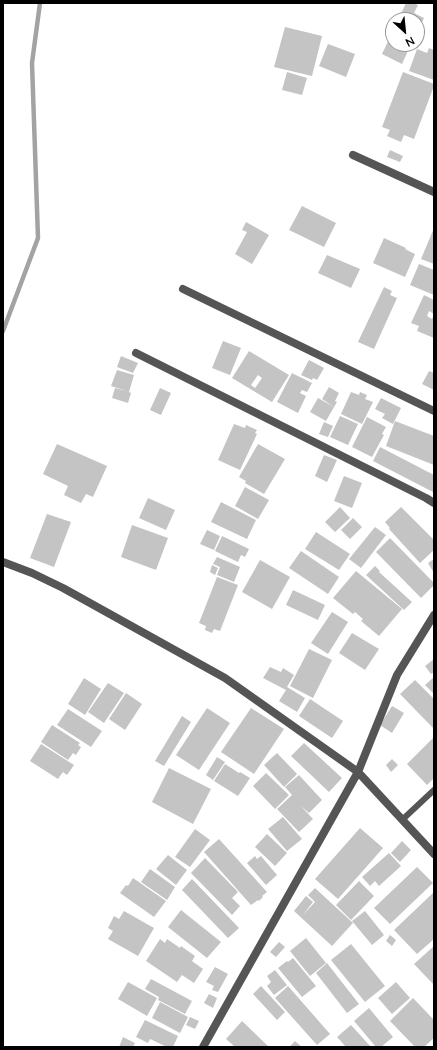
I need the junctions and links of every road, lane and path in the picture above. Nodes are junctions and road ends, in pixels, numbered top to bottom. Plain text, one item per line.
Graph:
1 (352, 155) dead end
2 (434, 192) edge
3 (183, 289) dead end
4 (136, 353) dead end
5 (434, 411) edge
6 (434, 504) edge
7 (3, 562) edge
8 (434, 615) edge
9 (358, 772) junction
10 (434, 790) edge
11 (402, 820) junction
12 (434, 854) edge
13 (203, 1047) edge

1 - 2 street
3 - 5 street
4 - 6 street
7 - 9 street
8 - 9 street
9 - 11 street
9 - 13 street
10 - 11 lane
11 - 12 street

